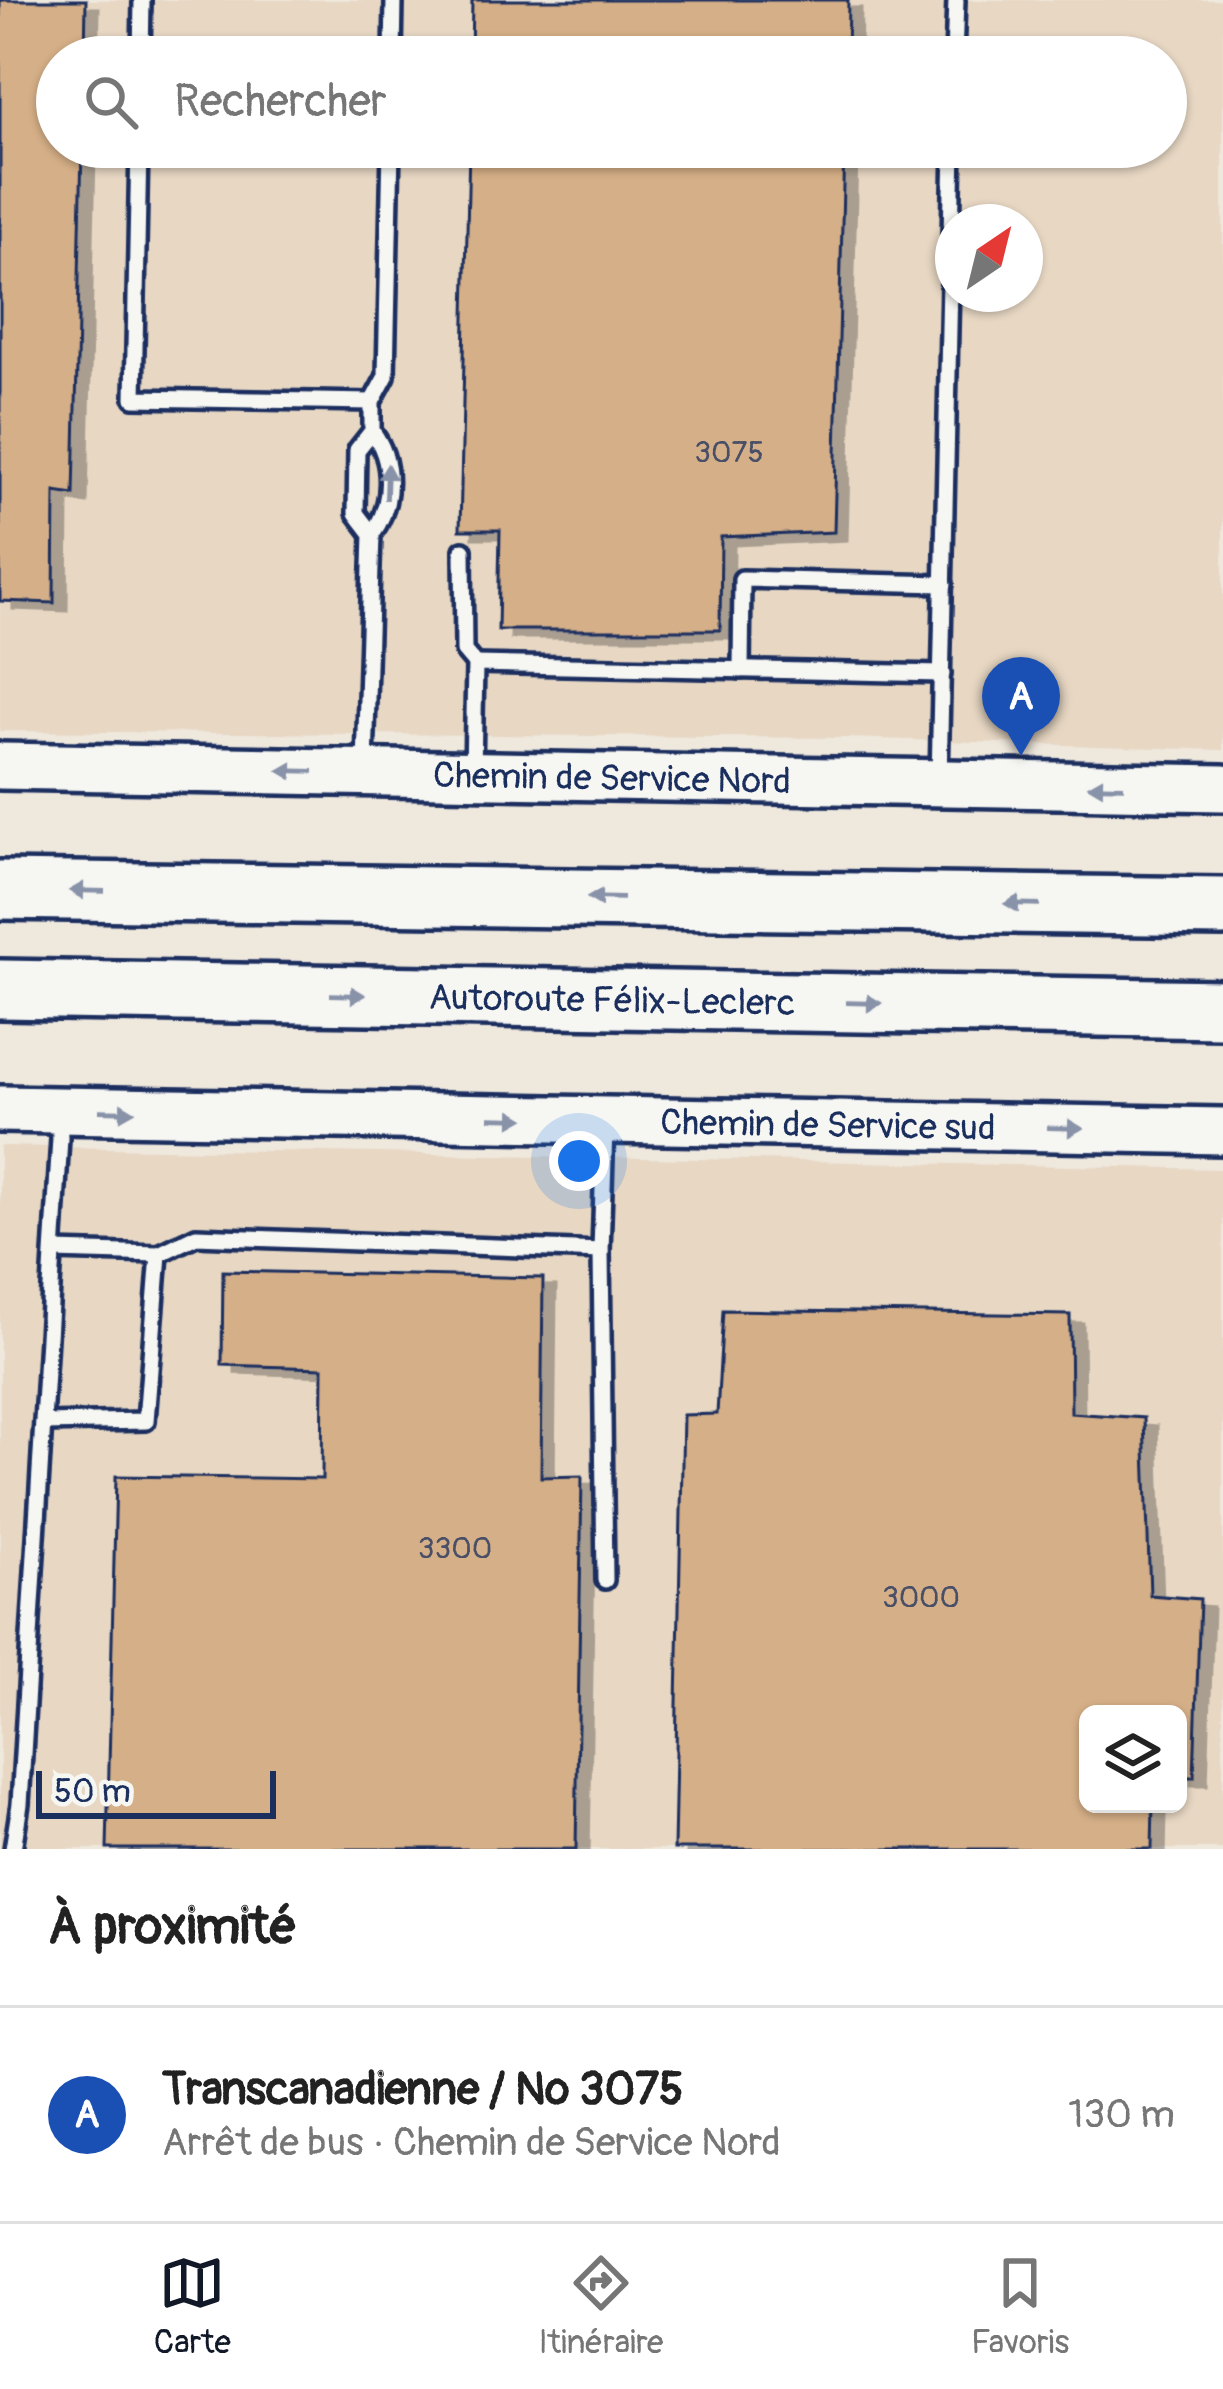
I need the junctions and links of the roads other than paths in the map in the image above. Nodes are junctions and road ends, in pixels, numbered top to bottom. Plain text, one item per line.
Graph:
1 (142, 0) edge
2 (394, 0) edge
3 (956, 0) edge
4 (141, 36) edge
5 (393, 36) edge
6 (955, 36) edge
7 (139, 168) edge
8 (391, 168) edge
9 (953, 168) edge
10 (372, 402) junction
11 (372, 430) junction
12 (372, 534) junction
13 (463, 550) dead end
14 (944, 584) junction
15 (476, 664) junction
16 (741, 670) junction
17 (942, 674) junction
18 (0, 766) edge
19 (365, 773) junction
20 (473, 775) junction
21 (939, 783) junction
22 (1223, 788) edge
23 (0, 890) edge
24 (1223, 907) edge
25 (0, 989) edge
26 (1101, 1007) junction
27 (1223, 1009) edge
28 (1223, 1020) edge
29 (0, 1109) edge
30 (58, 1110) junction
31 (604, 1120) junction
32 (1223, 1131) edge
33 (54, 1251) junction
34 (601, 1251) junction
35 (159, 1254) junction
36 (43, 1423) junction
37 (605, 1580) dead end
38 (13, 1849) edge

1 - 4 lane
2 - 5 lane
3 - 6 lane
7 - 10 lane
8 - 10 lane
9 - 14 lane
10 - 11 lane
12 -> 11 lane
11 - 12 lane
12 - 19 lane
13 - 15 lane
14 - 16 lane
14 - 17 lane
15 - 16 lane
15 - 20 lane
16 - 17 lane
17 - 21 lane
19 -> 18 main road, Chemin de Service Nord
19 - 20 main road, Chemin de Service Nord
20 - 21 main road, Chemin de Service Nord
22 -> 21 main road, Chemin de Service Nord
24 -> 23 highway
25 -> 26 highway, Autoroute Félix-Leclerc
26 - 27 highway, Autoroute Félix-Leclerc
26 - 28 highway
29 - 30 main road, Chemin de Service sud
30 -> 31 main road, Chemin de Service sud
30 - 33 lane
31 -> 32 main road, Chemin de Service sud
31 - 34 lane
33 - 35 lane
33 - 36 lane
34 - 35 lane
34 - 37 lane
35 - 36 lane
36 - 38 lane

